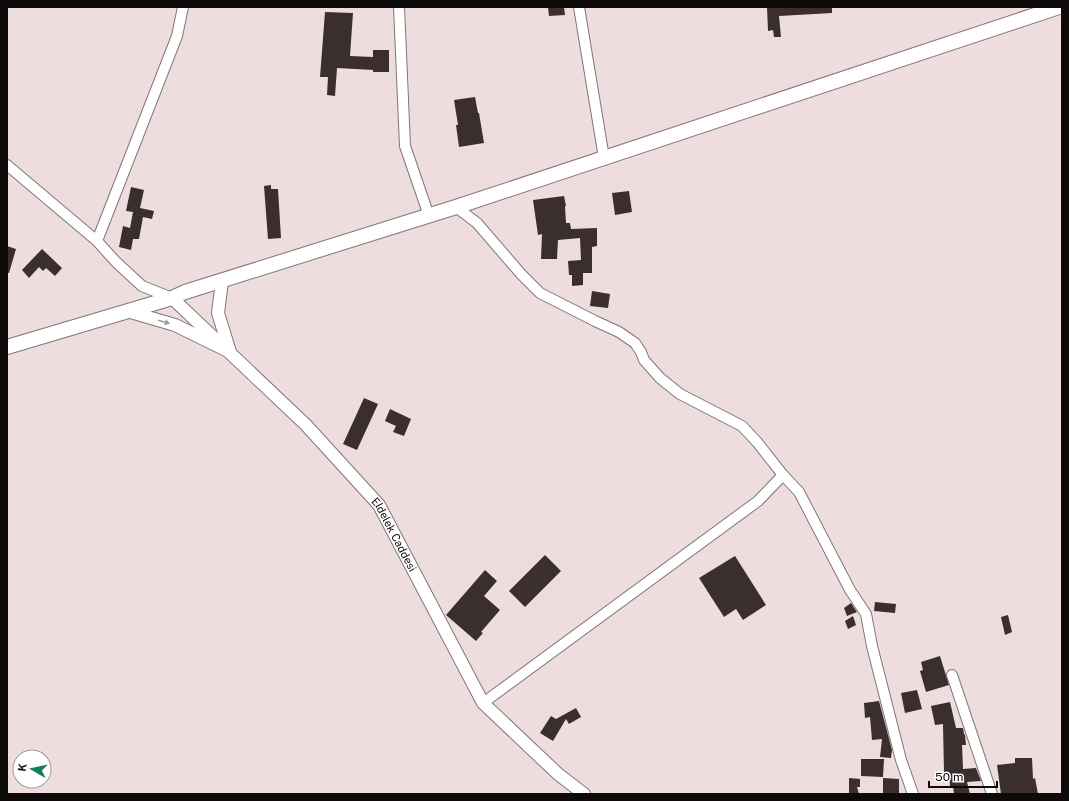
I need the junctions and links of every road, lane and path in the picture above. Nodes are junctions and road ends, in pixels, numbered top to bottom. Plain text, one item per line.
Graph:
1 (183, 7) edge
2 (399, 7) edge
3 (579, 7) edge
4 (1059, 7) edge
5 (604, 158) junction
6 (7, 165) edge
7 (456, 207) junction
8 (429, 216) junction
9 (98, 241) junction
10 (222, 281) junction
11 (172, 298) junction
12 (127, 311) junction
13 (7, 347) edge
14 (230, 352) junction
15 (783, 475) junction
16 (952, 675) dead end
17 (482, 703) junction
18 (584, 794) edge
19 (913, 794) edge
20 (992, 794) edge

1 - 9 street
2 - 8 street
3 - 5 street
4 - 5 main road
5 - 7 main road
6 - 9 street
7 - 8 main road
7 - 15 street
8 - 10 main road
9 - 11 street
10 - 11 main road
10 - 14 street
11 - 12 main road
11 - 14 street, Eldelek Caddesi
12 - 13 main road
12 -> 14 street
14 - 17 street, Eldelek Caddesi
15 - 17 street
15 - 19 street
16 - 20 street
17 - 18 street, Eldelek Caddesi

